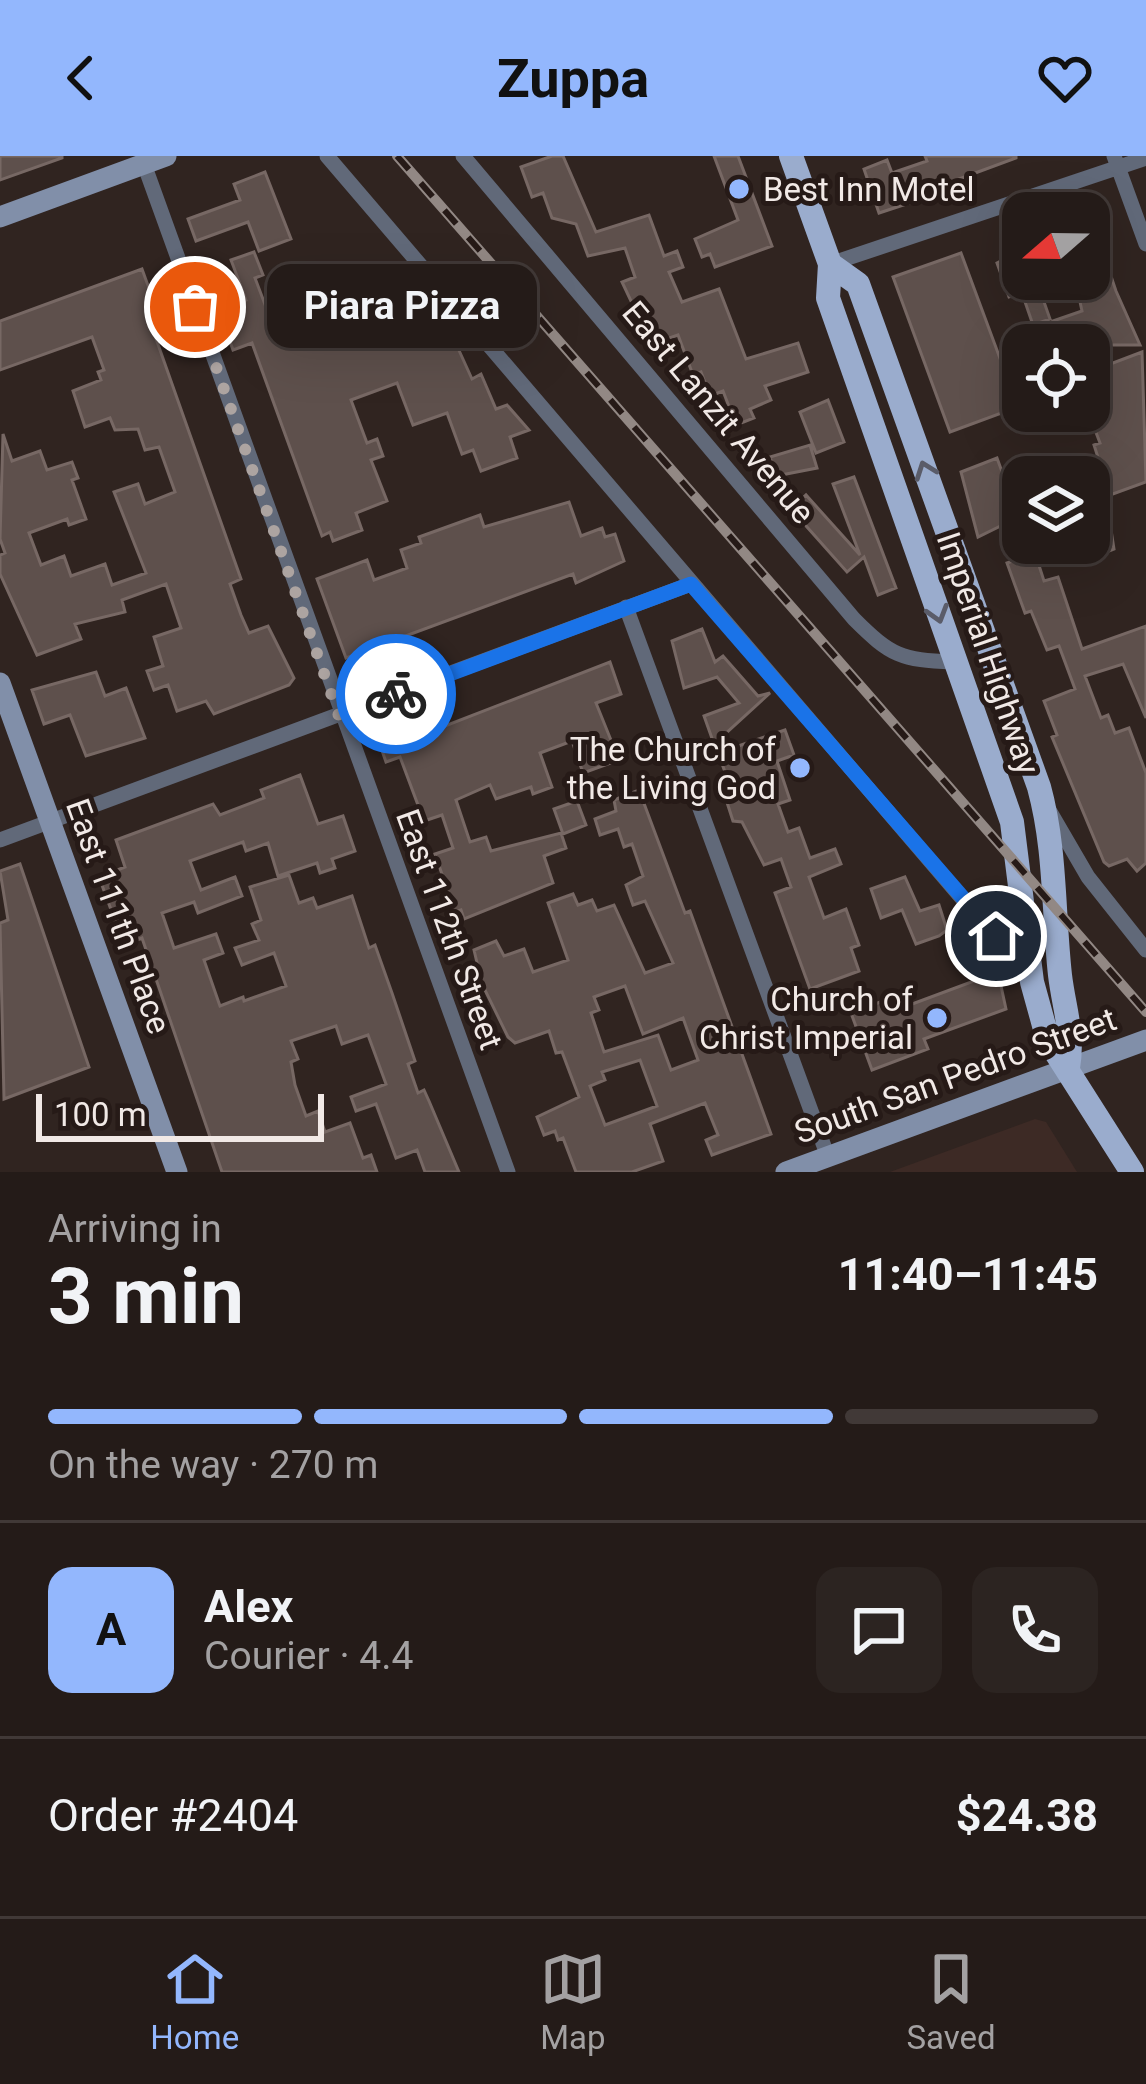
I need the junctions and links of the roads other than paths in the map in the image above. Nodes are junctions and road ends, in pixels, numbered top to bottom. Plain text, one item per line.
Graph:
1 (327, 156) edge
2 (463, 156) edge
3 (791, 156) edge
4 (1146, 158) edge
5 (155, 160) edge
6 (1116, 162) edge
7 (0, 217) edge
8 (1146, 244) edge
9 (830, 264) junction
10 (691, 584) junction
11 (626, 607) junction
12 (953, 662) junction
13 (0, 682) edge
14 (339, 716) junction
15 (1041, 795) junction
16 (49, 824) junction
17 (0, 840) edge
18 (1146, 950) edge
19 (1032, 982) junction
20 (1146, 1040) edge
21 (1068, 1068) junction
22 (828, 1157) junction
23 (177, 1172) edge
24 (508, 1172) edge
25 (786, 1172) edge
26 (1132, 1172) edge

1 - 10 street
2 - 12 street, East Lanzit Avenue
3 - 9 main road, Imperial Highway
4 - 6 street
5 - 7 street
5 - 14 street, East 112th Street
6 - 8 street
6 - 9 street
9 -> 12 main road, Imperial Highway
15 -> 9 main road, Imperial Highway
10 - 11 street
10 - 19 street
11 - 14 street
11 - 22 street
12 - 15 main road
12 - 19 main road, Imperial Highway
13 - 16 street, East 111th Place
14 - 16 street
14 - 24 street, East 112th Street
15 - 18 street
15 - 21 main road, Imperial Highway
16 - 17 street
16 - 23 street, East 111th Place
19 - 21 main road, Imperial Highway
20 - 21 street, South San Pedro Street
21 - 22 street, South San Pedro Street
21 - 26 main road, Imperial Highway
22 - 25 street, South San Pedro Street

